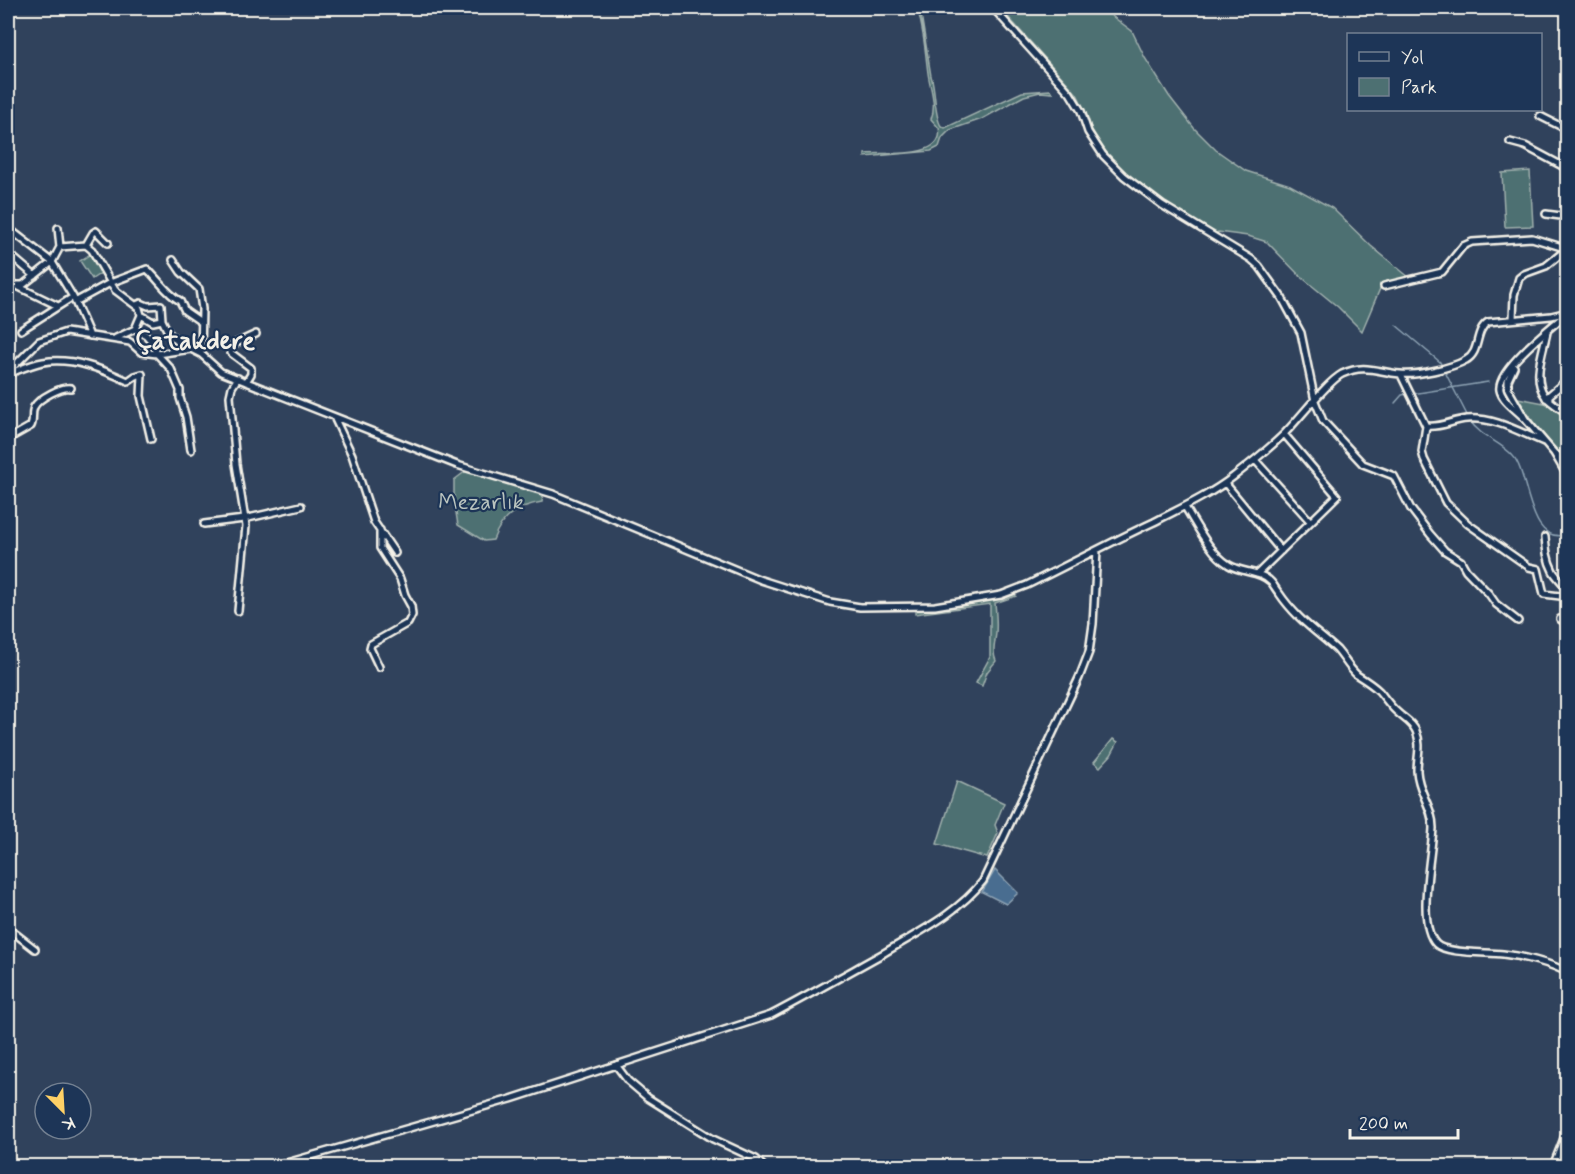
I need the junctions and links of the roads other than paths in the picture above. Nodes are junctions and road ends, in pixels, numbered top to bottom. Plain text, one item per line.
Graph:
1 (993, 8) edge
2 (1540, 116) dead end
3 (1568, 130) edge
4 (1510, 142) dead end
5 (1568, 169) edge
6 (1546, 214) dead end
7 (1568, 217) edge
8 (8, 228) edge
9 (58, 228) dead end
10 (108, 243) dead end
11 (86, 245) junction
12 (60, 247) junction
13 (1567, 249) edge
14 (8, 253) edge
15 (173, 260) dead end
16 (52, 262) junction
17 (35, 276) junction
18 (8, 283) edge
19 (110, 283) junction
20 (18, 286) junction
21 (1384, 286) dead end
22 (74, 300) junction
23 (136, 305) junction
24 (58, 306) junction
25 (1568, 312) edge
26 (141, 315) junction
27 (1513, 319) junction
28 (162, 320) junction
29 (201, 322) junction
30 (135, 329) junction
31 (21, 330) dead end
32 (1547, 331) junction
33 (255, 334) dead end
34 (90, 336) junction
35 (114, 338) junction
36 (186, 350) junction
37 (157, 354) junction
38 (201, 354) junction
39 (8, 373) edge
40 (1401, 375) junction
41 (238, 378) junction
42 (1568, 379) edge
43 (246, 382) junction
44 (71, 388) dead end
45 (1546, 398) junction
46 (1315, 401) junction
47 (1568, 414) edge
48 (334, 417) junction
49 (1426, 426) junction
50 (1284, 434) junction
51 (8, 439) edge
52 (151, 439) dead end
53 (1544, 442) junction
54 (191, 450) dead end
55 (1554, 453) junction
56 (1256, 460) junction
57 (1568, 461) edge
58 (1568, 477) edge
59 (1225, 483) junction
60 (302, 506) dead end
61 (1185, 507) junction
62 (244, 519) junction
63 (1310, 521) junction
64 (204, 524) dead end
65 (380, 530) junction
66 (1545, 537) dead end
67 (1097, 550) junction
68 (1281, 550) junction
69 (395, 553) dead end
70 (1257, 574) junction
71 (1568, 591) edge
72 (1568, 597) edge
73 (238, 611) dead end
74 (1560, 619) dead end
75 (1518, 621) dead end
76 (1568, 622) edge
77 (379, 667) dead end
78 (8, 928) edge
79 (35, 949) dead end
80 (1568, 973) edge
81 (616, 1065) junction
82 (1568, 1128) edge
83 (276, 1167) edge
84 (763, 1167) edge
85 (1553, 1167) edge

1 - 46 street
2 - 3 street
4 - 5 street
6 - 7 street
8 - 16 street
9 - 12 street
10 - 11 street
11 - 12 street
11 - 19 street
12 - 16 street
13 - 21 street
13 - 27 street
14 - 17 street
15 - 29 street
16 - 17 street
16 - 22 street
17 - 20 street
18 - 20 street
19 - 22 street
19 - 23 street
19 - 29 street
20 - 24 street
22 - 24 street
22 - 34 street
23 - 26 street
23 - 28 street
24 - 31 street
25 - 27 street
25 - 32 street
26 - 28 street
26 - 30 street
27 - 40 street
28 - 36 street
29 - 38 street
30 - 35 street
30 - 37 street
32 - 45 street
32 - 53 street
33 - 43 street
34 - 35 street
34 - 39 street
35 - 37 street
36 - 37 street
36 - 38 street
37 - 54 street
38 - 41 street
39 - 52 street
40 - 46 street
40 - 49 street
41 - 43 street
41 - 62 street
42 - 45 street
43 - 48 street
44 - 51 street
45 - 47 street
46 - 50 street
46 - 75 street
48 - 65 street
48 - 67 street
49 - 53 street
49 - 72 street
50 - 56 street
50 - 63 street
53 - 55 street
55 - 57 street
55 - 58 street
56 - 59 street
56 - 63 street
59 - 61 street
59 - 68 street
60 - 62 street
61 - 67 street
61 - 70 street
62 - 64 street
62 - 73 street
63 - 68 street
65 - 69 street
65 - 77 street
66 - 71 street
67 - 81 street
68 - 70 street
70 - 80 street
74 - 76 street
78 - 79 street
81 - 83 street
81 - 84 street
82 - 85 street

